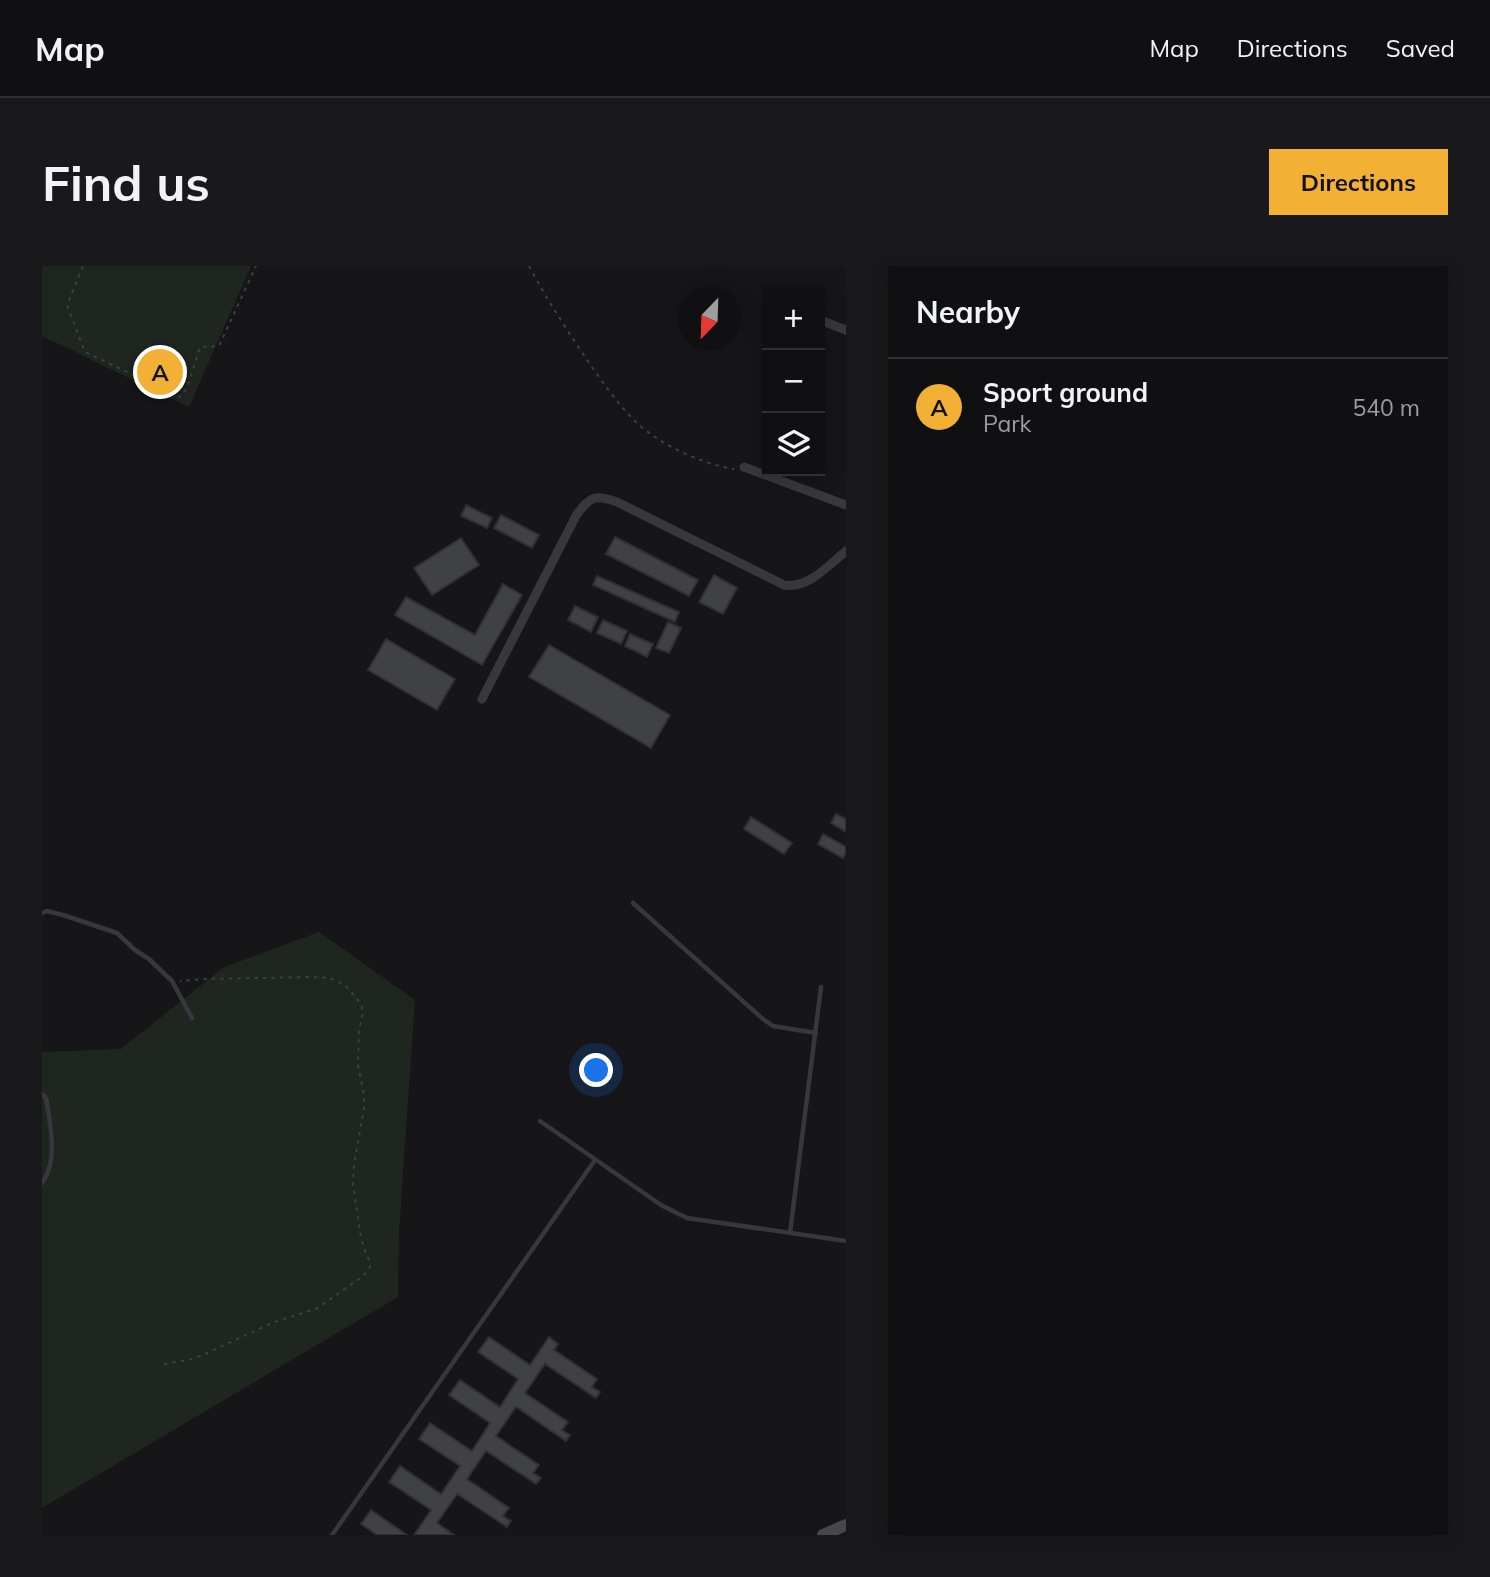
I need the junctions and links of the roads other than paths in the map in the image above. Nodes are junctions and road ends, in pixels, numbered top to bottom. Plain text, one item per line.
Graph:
1 (825, 322) edge
2 (846, 330) edge
3 (744, 467) road end
4 (846, 505) edge
5 (846, 551) edge
6 (482, 699) dead end
7 (633, 903) dead end
8 (42, 914) edge
9 (821, 987) dead end
10 (192, 1018) dead end
11 (816, 1033) junction
12 (42, 1094) edge
13 (540, 1121) dead end
14 (595, 1160) junction
15 (42, 1183) edge
16 (790, 1233) junction
17 (846, 1241) edge
18 (846, 1525) edge
19 (332, 1535) edge
20 (823, 1535) edge

1 - 2 street
3 - 4 street
5 - 6 street
7 - 11 lane
8 - 10 lane
9 - 11 lane
11 - 16 lane
12 - 15 lane
13 - 14 lane
14 - 16 lane
14 - 19 lane
16 - 17 lane
18 - 20 street

